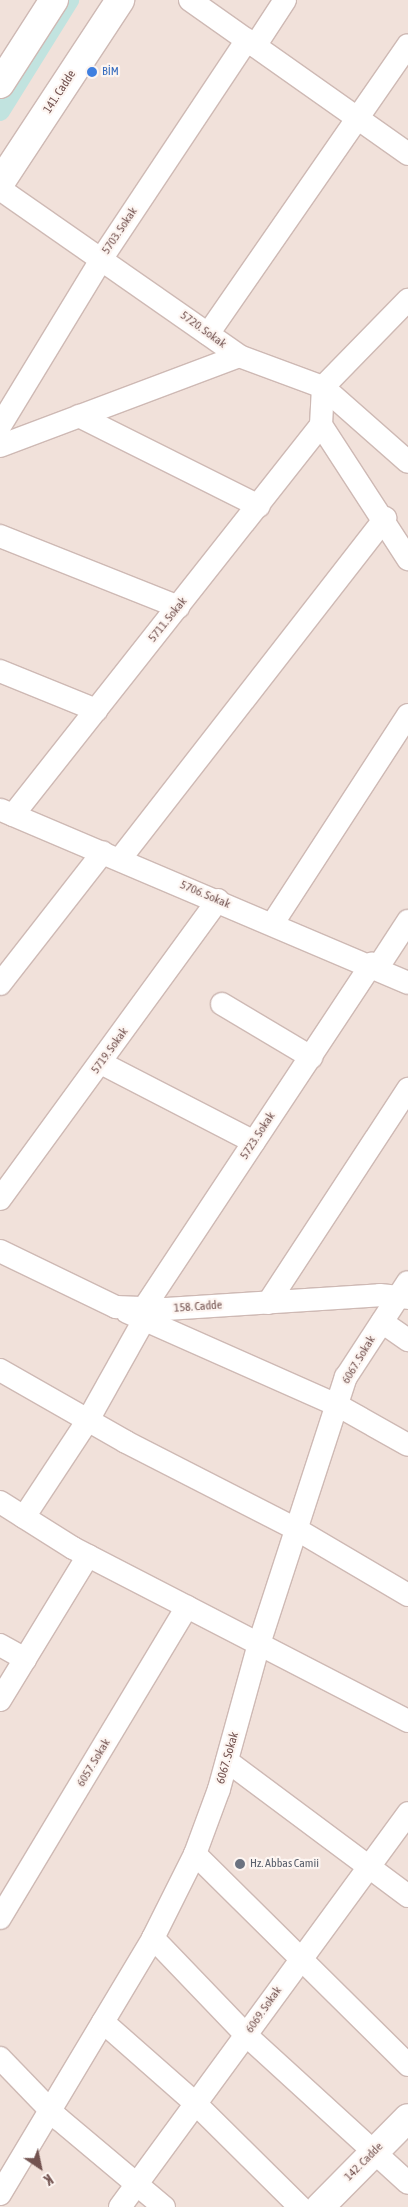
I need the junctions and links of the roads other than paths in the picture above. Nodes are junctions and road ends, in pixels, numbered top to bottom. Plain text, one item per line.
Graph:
1 (54, 0) edge
2 (120, 0) edge
3 (190, 0) edge
4 (285, 0) edge
5 (251, 43) junction
6 (408, 45) edge
7 (0, 84) edge
8 (357, 117) junction
9 (408, 154) edge
10 (0, 183) edge
11 (0, 189) edge
12 (102, 258) junction
13 (408, 300) edge
14 (208, 334) junction
15 (239, 356) junction
16 (323, 387) junction
17 (79, 416) junction
18 (0, 426) edge
19 (321, 426) junction
20 (0, 446) edge
21 (408, 462) edge
22 (259, 506) junction
23 (385, 518) junction
24 (0, 536) edge
25 (408, 559) edge
26 (178, 607) junction
27 (0, 671) edge
28 (96, 710) junction
29 (408, 715) edge
30 (7, 812) edge
31 (111, 856) junction
32 (218, 900) junction
33 (408, 921) edge
34 (273, 923) junction
35 (375, 966) junction
36 (408, 983) edge
37 (0, 984) edge
38 (222, 1004) dead end
39 (310, 1057) junction
40 (101, 1063) junction
41 (408, 1089) edge
42 (254, 1142) junction
43 (0, 1199) edge
44 (0, 1252) edge
45 (405, 1292) edge
46 (268, 1303) junction
47 (144, 1314) junction
48 (382, 1322) junction
49 (408, 1340) edge
50 (0, 1370) edge
51 (337, 1405) junction
52 (88, 1420) junction
53 (408, 1445) edge
54 (0, 1502) edge
55 (24, 1517) junction
56 (296, 1529) junction
57 (88, 1556) junction
58 (408, 1595) edge
59 (187, 1607) junction
60 (259, 1644) junction
61 (0, 1645) edge
62 (25, 1659) junction
63 (0, 1700) edge
64 (408, 1721) edge
65 (227, 1761) junction
66 (408, 1814) edge
67 (195, 1854) junction
68 (372, 1866) junction
69 (408, 1896) edge
70 (0, 1918) edge
71 (153, 1938) junction
72 (298, 1961) junction
73 (103, 2022) junction
74 (246, 2035) junction
75 (0, 2058) edge
76 (408, 2065) edge
77 (195, 2103) junction
78 (51, 2111) junction
79 (408, 2118) edge
80 (374, 2152) junction
81 (408, 2183) edge
82 (136, 2184) junction
83 (0, 2194) edge
84 (120, 2207) edge
85 (164, 2207) edge
86 (300, 2207) edge
87 (320, 2207) edge

1 - 7 street
2 - 10 street, 141. Cadde
3 - 5 street
4 - 5 street, 5703. Sokak
5 - 8 street
5 - 12 street, 5703. Sokak
6 - 8 street
8 - 9 street
8 - 14 street
11 - 12 street, 5720. Sokak
12 - 14 street, 5720. Sokak
12 - 18 street, 5703. Sokak
13 - 16 street
14 - 15 street, 5720. Sokak
15 - 16 street, 5720. Sokak
15 - 17 street
16 - 19 street
16 - 21 street, 5720. Sokak
17 - 20 street
17 - 22 street
19 - 22 street, 5711. Sokak
19 - 23 street
22 - 26 street, 5711. Sokak
23 - 25 street
23 - 31 street
24 - 26 street
26 - 28 street, 5711. Sokak
27 - 28 street
28 - 30 street, 5711. Sokak
29 - 34 street
30 - 31 street, 5706. Sokak
31 - 32 street, 5706. Sokak
31 - 37 street
32 - 34 street, 5706. Sokak
32 - 40 street, 5719. Sokak
33 - 35 street, 5723. Sokak
34 - 35 street, 5706. Sokak
35 - 36 street, 5706. Sokak
35 - 39 street, 5723. Sokak
38 - 39 street
39 - 42 street, 5723. Sokak
40 - 42 street
40 - 43 street, 5719. Sokak
41 - 46 street
42 - 47 street, 5723. Sokak
44 - 47 street, 158. Cadde
45 - 46 street, 158. Cadde
45 - 48 street, 6067. Sokak
46 - 47 street, 158. Cadde
47 - 51 street
47 - 52 street, 5723. Sokak
48 - 49 street
48 - 51 street, 6067. Sokak
50 - 52 street
51 - 53 street
51 - 56 street, 6067. Sokak
52 - 55 street, 5723. Sokak
52 - 56 street
54 - 55 street
55 - 57 street
56 - 58 street
56 - 60 street, 6067. Sokak
57 - 59 street
57 - 62 street
59 - 60 street
59 - 70 street, 6057. Sokak
60 - 64 street
60 - 65 street, 6067. Sokak
61 - 62 street
62 - 63 street
65 - 67 street, 6067. Sokak
65 - 68 street
66 - 68 street, 6069. Sokak
67 - 71 street, 6067. Sokak
67 - 72 street
68 - 69 street
68 - 72 street, 6069. Sokak
71 - 73 street, 6067. Sokak
71 - 74 street
72 - 74 street, 6069. Sokak
72 - 76 street
73 - 77 street
73 - 78 street, 6067. Sokak
74 - 77 street, 6069. Sokak
74 - 80 street
75 - 78 street
77 - 82 street, 6069. Sokak
77 - 86 street
78 - 82 street
78 - 83 street, 6067. Sokak
79 - 80 street, 142. Cadde
80 - 81 street
80 - 87 street, 142. Cadde
82 - 84 street, 6069. Sokak
82 - 85 street

